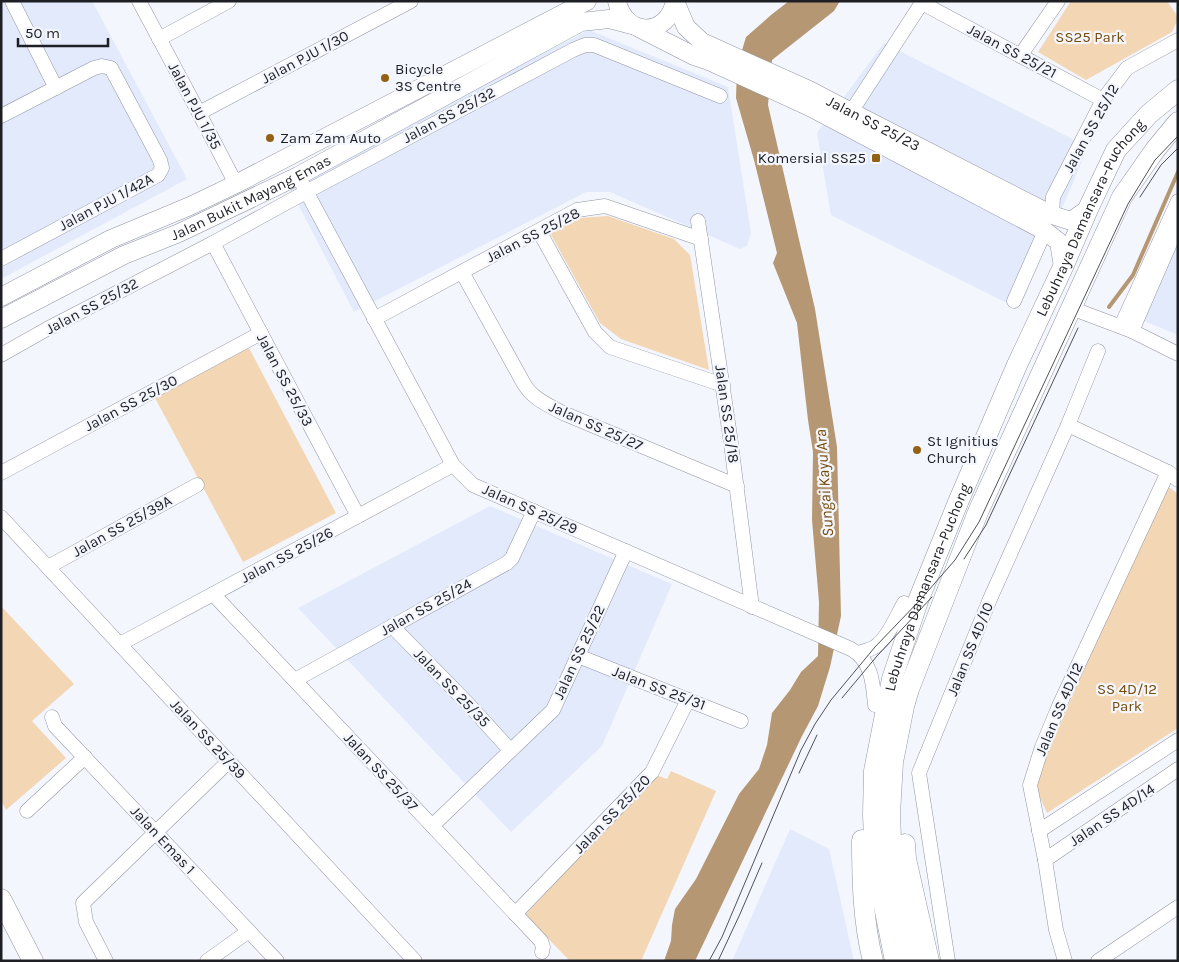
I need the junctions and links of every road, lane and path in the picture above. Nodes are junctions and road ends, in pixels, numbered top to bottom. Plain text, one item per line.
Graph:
1 (12, 1) edge
2 (139, 1) edge
3 (229, 1) edge
4 (411, 1) edge
5 (587, 1) edge
6 (617, 1) edge
7 (675, 1) edge
8 (1058, 1) edge
9 (922, 2) edge
10 (636, 26) junction
11 (159, 39) junction
12 (1178, 40) edge
13 (712, 55) junction
14 (1020, 56) junction
15 (56, 88) junction
16 (1178, 90) edge
17 (720, 96) dead end
18 (809, 98) junction
19 (1103, 100) junction
20 (199, 112) junction
21 (851, 112) junction
22 (1, 116) edge
23 (830, 118) junction
24 (1178, 122) edge
25 (236, 184) junction
26 (302, 184) junction
27 (1178, 201) edge
28 (1088, 209) junction
29 (698, 222) dead end
30 (1049, 223) junction
31 (1178, 225) edge
32 (539, 231) junction
33 (701, 239) junction
34 (213, 243) junction
35 (1, 259) edge
36 (1063, 267) junction
37 (462, 272) junction
38 (1, 297) edge
39 (1014, 301) dead end
40 (1071, 308) junction
41 (1, 319) edge
42 (374, 319) junction
43 (1126, 328) junction
44 (261, 333) junction
45 (1098, 351) dead end
46 (1178, 354) edge
47 (1, 355) edge
48 (723, 385) junction
49 (1000, 403) junction
50 (1068, 425) junction
51 (454, 465) junction
52 (1, 473) edge
53 (1173, 476) edge
54 (197, 485) dead end
55 (737, 486) junction
56 (534, 511) junction
57 (358, 516) junction
58 (1, 517) edge
59 (626, 552) junction
60 (48, 567) junction
61 (213, 594) junction
62 (904, 603) junction
63 (752, 606) junction
64 (392, 626) junction
65 (120, 644) junction
66 (855, 651) junction
67 (578, 656) junction
68 (295, 680) junction
69 (688, 700) junction
70 (875, 705) junction
71 (52, 717) dead end
72 (741, 721) dead end
73 (1178, 740) edge
74 (510, 750) junction
75 (85, 757) junction
76 (228, 761) junction
77 (1178, 770) edge
78 (892, 785) junction
79 (27, 811) dead end
80 (432, 826) junction
81 (1039, 831) junction
82 (156, 832) junction
83 (1045, 860) junction
84 (1, 899) edge
85 (1178, 907) edge
86 (515, 914) junction
87 (249, 931) junction
88 (542, 952) dead end
89 (33, 961) edge
90 (106, 961) edge
91 (207, 961) edge
92 (277, 961) edge
93 (415, 961) edge
94 (872, 961) edge
95 (895, 961) edge
96 (912, 961) edge
97 (929, 961) edge
98 (948, 961) edge
99 (1065, 961) edge
100 (1098, 961) edge

1 - 15 street
2 - 11 street, Jalan PJU 1/35
3 - 11 street
4 - 20 street, Jalan PJU 1/30
5 - 25 main road, Jalan Bukit Mayang Emas
6 - 10 main road
7 - 10 main road
7 - 13 main road, Jalan SS 25/23
8 - 14 street
9 - 14 street, Jalan SS 25/21
9 - 21 street
10 - 13 main road, Jalan SS 25/23
10 - 26 main road, Jalan Bukit Mayang Emas
11 - 20 street, Jalan PJU 1/35
12 - 19 street, Jalan SS 25/12
13 - 18 main road, Jalan SS 25/23
14 - 19 street, Jalan SS 25/21
15 - 22 street
15 - 35 street, Jalan PJU 1/42A
16 - 28 highway, Lebuhraya Damansara–Puchong
17 - 26 street, Jalan SS 25/32
18 - 21 main road, Jalan SS 25/23
18 - 23 main road, Jalan SS 25/23
19 - 30 street, Jalan SS 25/12
20 - 25 street, Jalan PJU 1/35
21 - 23 main road
21 - 30 main road, Jalan SS 25/23
23 - 30 main road, Jalan SS 25/23
24 - 40 highway, Lebuhraya Damansara–Puchong
25 - 38 main road, Jalan Bukit Mayang Emas
26 - 34 street, Jalan SS 25/32
26 - 41 main road, Jalan Bukit Mayang Emas
26 - 42 street, Jalan SS 25/29
27 - 43 street
28 - 30 main road, Jalan SS 25/23
28 - 36 highway, Lebuhraya Damansara–Puchong
29 - 33 street, Jalan SS 25/18
30 - 36 main road, Jalan SS 25/23
30 - 39 street
31 - 43 street
32 - 33 street, Jalan SS 25/28
32 - 37 street, Jalan SS 25/28
32 - 48 street
33 - 48 street, Jalan SS 25/18
34 - 44 street, Jalan SS 25/33
34 - 47 street, Jalan SS 25/32
36 - 49 highway, Lebuhraya Damansara–Puchong
37 - 42 street, Jalan SS 25/28
37 - 55 street, Jalan SS 25/27
40 - 43 street
40 - 78 highway, Lebuhraya Damansara–Puchong
42 - 51 street, Jalan SS 25/29
43 - 46 street
44 - 52 street, Jalan SS 25/30
44 - 57 street, Jalan SS 25/33
45 - 50 street, Jalan SS 4D/10
48 - 55 street, Jalan SS 25/18
49 - 62 highway
49 - 95 highway, Lebuhraya Damansara–Puchong
50 - 53 street
50 - 98 street, Jalan SS 4D/10
51 - 56 street, Jalan SS 25/29
51 - 57 street, Jalan SS 25/26
53 - 81 street, Jalan SS 4D/12
54 - 60 street, Jalan SS 25/39A
55 - 63 street, Jalan SS 25/18
56 - 59 street, Jalan SS 25/29
56 - 64 street, Jalan SS 25/24
57 - 61 street, Jalan SS 25/26
58 - 60 street, Jalan SS 25/39
59 - 63 street, Jalan SS 25/29
59 - 67 street, Jalan SS 25/22
60 - 65 street, Jalan SS 25/39
61 - 65 street, Jalan SS 25/26
61 - 68 street, Jalan SS 25/37
62 - 66 street
62 - 70 highway
63 - 66 street, Jalan SS 25/29
64 - 68 street, Jalan SS 25/24
64 - 74 street, Jalan SS 25/35
65 - 76 street, Jalan SS 25/39
66 - 70 street
67 - 69 street, Jalan SS 25/31
67 - 74 street, Jalan SS 25/22
68 - 80 street, Jalan SS 25/37
69 - 72 street, Jalan SS 25/31
69 - 86 street, Jalan SS 25/20
70 - 94 highway
71 - 75 street, Jalan Emas 1
73 - 81 street
74 - 80 street, Jalan SS 25/22
75 - 79 street
75 - 82 street, Jalan Emas 1
76 - 82 street
76 - 93 street, Jalan SS 25/39
77 - 83 street, Jalan SS 4D/14
78 - 96 highway, Lebuhraya Damansara–Puchong
78 - 97 highway
80 - 86 street, Jalan SS 25/37
81 - 83 street, Jalan SS 4D/12
82 - 87 street, Jalan Emas 1
82 - 90 street
83 - 99 street, Jalan SS 4D/12
84 - 89 highway
85 - 100 street
86 - 88 street, Jalan SS 25/37
87 - 91 street
87 - 92 street, Jalan Emas 1

